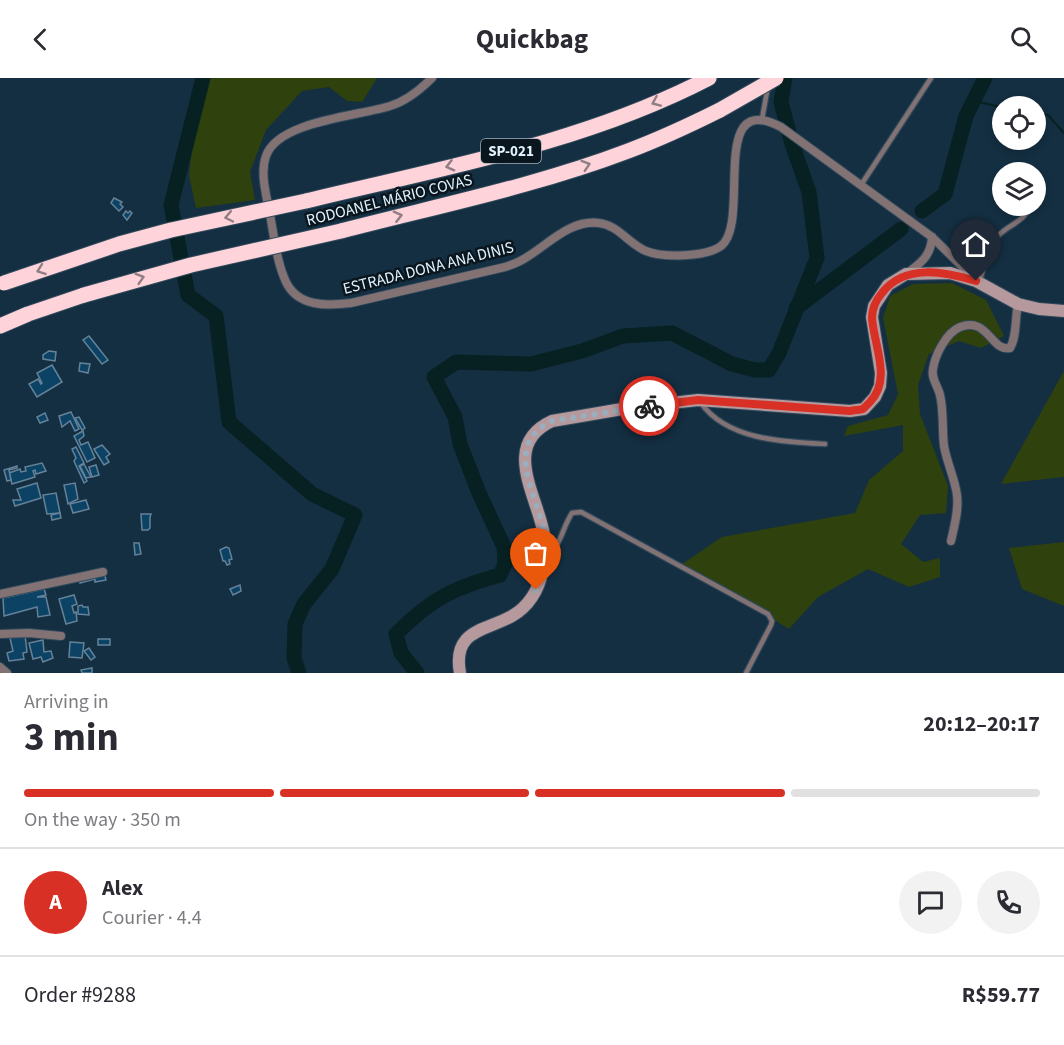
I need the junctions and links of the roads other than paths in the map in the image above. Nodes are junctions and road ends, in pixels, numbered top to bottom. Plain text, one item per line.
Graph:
1 (432, 78) edge
2 (709, 78) edge
3 (770, 78) edge
4 (776, 78) edge
5 (931, 78) edge
6 (762, 119) junction
7 (861, 185) junction
8 (1025, 216) edge
9 (932, 237) junction
10 (906, 274) junction
11 (978, 282) junction
12 (2, 284) edge
13 (1018, 304) junction
14 (1064, 312) edge
15 (0, 326) edge
16 (698, 400) junction
17 (825, 444) dead end
18 (951, 541) dead end
19 (544, 558) junction
20 (103, 572) dead end
21 (0, 594) edge
22 (0, 634) edge
23 (61, 636) dead end
24 (0, 667) edge
25 (7, 673) edge
26 (460, 673) edge
27 (746, 673) edge

1 - 6 street, ESTRADA DONA ANA DINIS
2 -> 12 highway, RODOANEL MÁRIO COVAS / SP-021, bridge
3 - 6 lane
15 -> 4 highway, RODOANEL MÁRIO COVAS / SP-021, bridge
5 - 7 lane
6 - 7 street
7 - 9 street
8 - 11 lane
9 - 10 street
9 - 11 street
10 - 11 main road
10 - 16 main road
11 - 13 main road
13 - 14 main road
13 - 18 street
16 - 17 lane
16 - 19 main road
19 - 26 main road
19 - 27 lane
20 - 21 street
22 - 23 street
24 - 25 street

